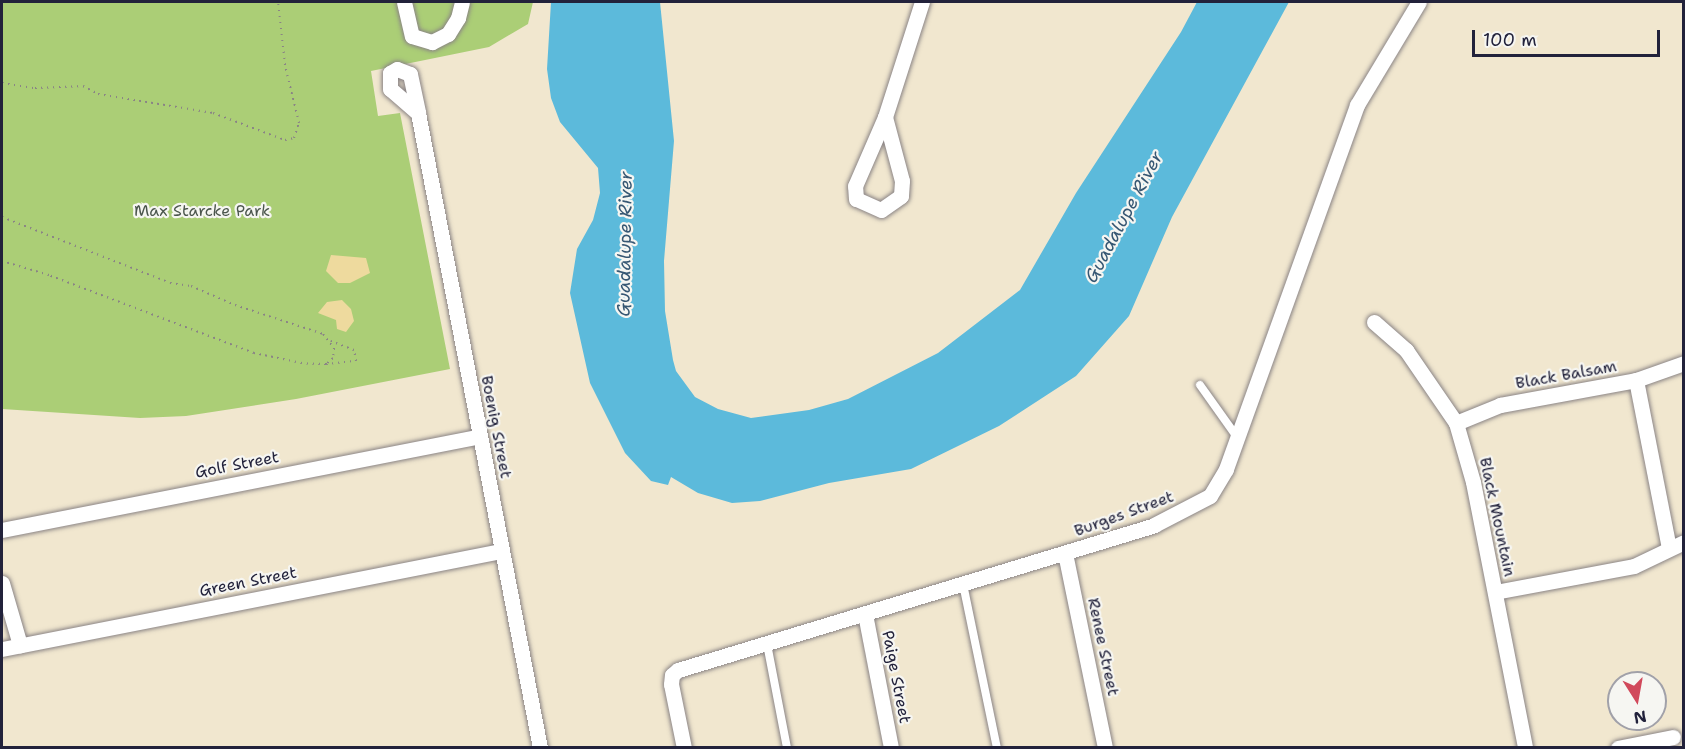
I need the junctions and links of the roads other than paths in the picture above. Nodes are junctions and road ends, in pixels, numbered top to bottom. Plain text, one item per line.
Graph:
1 (404, 2) edge
2 (462, 2) edge
3 (922, 2) edge
4 (1419, 2) edge
5 (418, 113) dead end
6 (885, 117) junction
7 (1374, 322) dead end
8 (1683, 363) edge
9 (1636, 380) junction
10 (1200, 385) dead end
11 (1456, 423) junction
12 (479, 436) junction
13 (1238, 439) junction
14 (2, 530) edge
15 (1676, 545) edge
16 (501, 551) junction
17 (1065, 554) junction
18 (2, 583) edge
19 (963, 584) junction
20 (1495, 592) junction
21 (865, 615) junction
22 (767, 644) junction
23 (21, 645) junction
24 (2, 649) edge
25 (1673, 737) dead end
26 (540, 747) edge
27 (684, 747) edge
28 (787, 747) edge
29 (891, 747) edge
30 (997, 747) edge
31 (1105, 747) edge
32 (1525, 747) edge
33 (1618, 747) edge

1 - 2 street
3 - 6 street
4 - 13 street, Burges Street
5 - 12 street, Boenig Street
6 - 6 street
7 - 11 street, Black Mountain
8 - 9 street, Black Balsam
9 - 11 street, Black Balsam
9 - 15 street
10 - 13 lane
11 - 20 street, Black Mountain
12 - 14 street, Golf Street
12 - 16 street, Boenig Street
13 - 17 street, Burges Street
15 - 20 street
16 - 23 street, Green Street
16 - 26 street, Boenig Street
17 - 19 street, Burges Street
17 - 31 street, Renee Street
18 - 23 street
19 - 21 street, Burges Street
19 - 30 lane
20 - 32 street, Black Mountain
21 - 22 street, Burges Street
21 - 29 street, Paige Street
22 - 27 street, Burges Street
22 - 28 lane
23 - 24 street, Green Street
25 - 33 street

